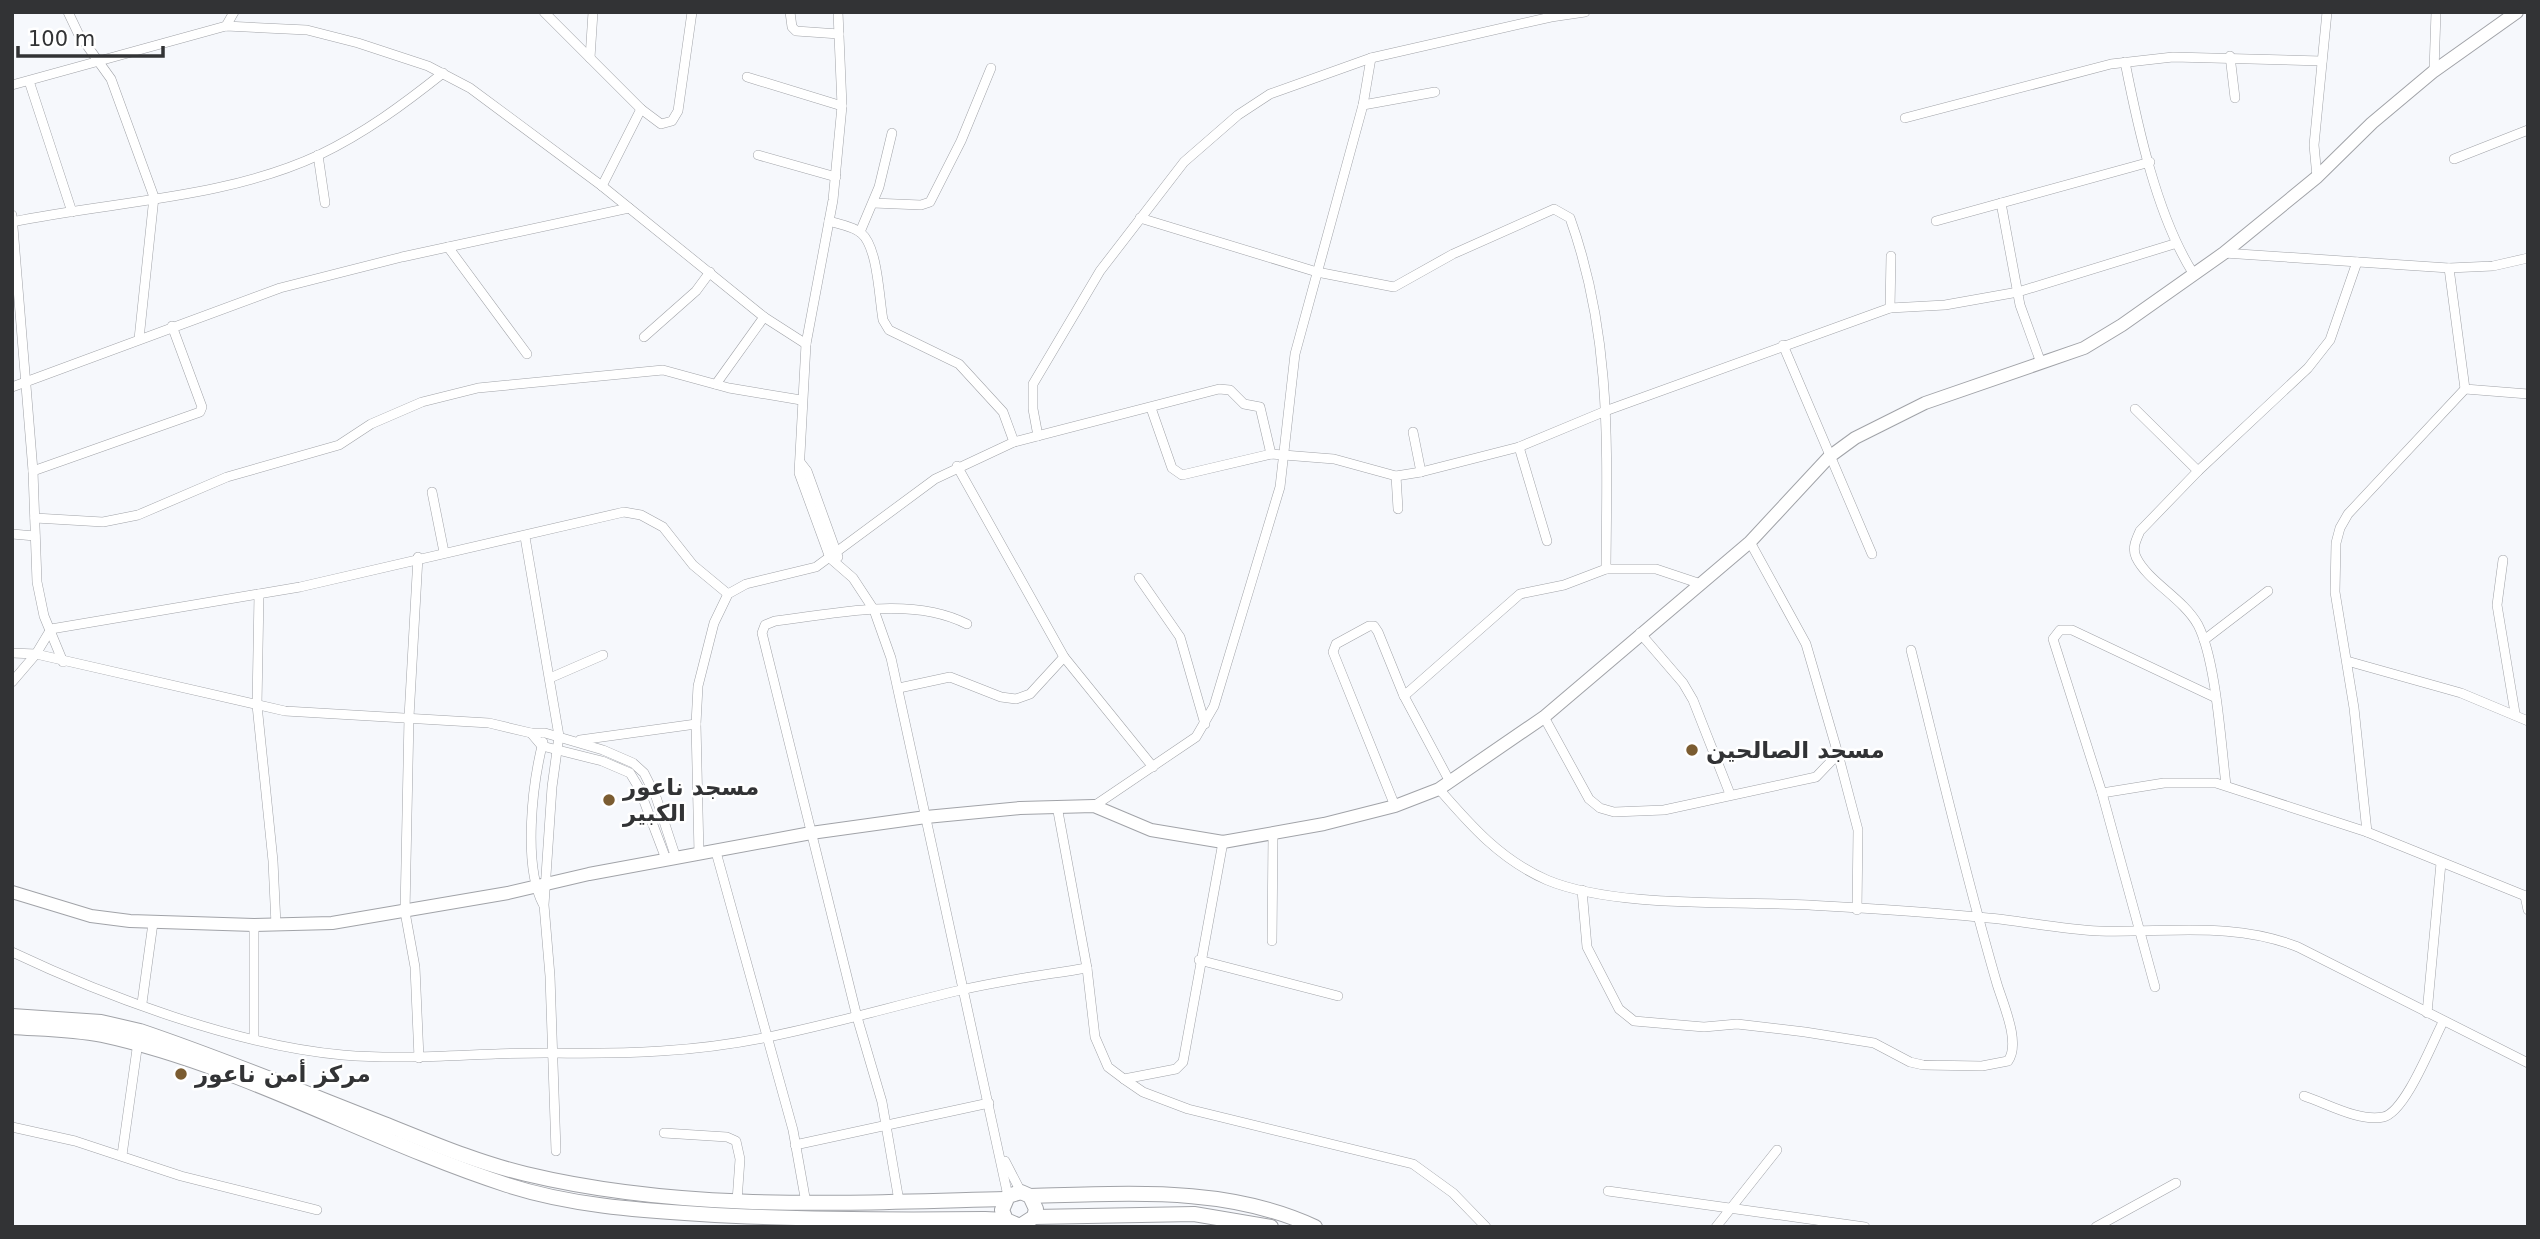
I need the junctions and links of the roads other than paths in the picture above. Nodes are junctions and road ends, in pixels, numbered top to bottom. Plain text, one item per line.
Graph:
1 (68, 12) edge
2 (234, 12) edge
3 (544, 12) edge
4 (593, 12) edge
5 (692, 12) edge
6 (790, 12) edge
7 (838, 12) edge
8 (1586, 12) edge
9 (2327, 12) edge
10 (2436, 12) edge
11 (2518, 12) edge
12 (226, 26) junction
13 (839, 34) junction
14 (2230, 56) junction
15 (590, 58) junction
16 (1371, 58) junction
17 (2322, 61) junction
18 (100, 62) junction
19 (2125, 62) junction
20 (990, 68) dead end
21 (2434, 71) junction
22 (443, 73) junction
23 (747, 77) dead end
24 (29, 81) junction
25 (12, 85) edge
26 (1435, 92) dead end
27 (2235, 98) dead end
28 (1363, 105) junction
29 (842, 106) junction
30 (641, 109) junction
31 (1905, 118) dead end
32 (2528, 130) edge
33 (892, 133) dead end
34 (317, 155) junction
35 (758, 155) dead end
36 (2454, 159) dead end
37 (2150, 162) junction
38 (836, 177) junction
39 (2317, 177) junction
40 (602, 186) junction
41 (153, 197) junction
42 (325, 203) dead end
43 (873, 203) junction
44 (2001, 203) junction
45 (629, 208) junction
46 (72, 212) junction
47 (1140, 218) junction
48 (13, 219) edge
49 (829, 221) junction
50 (1936, 221) dead end
51 (860, 232) junction
52 (2174, 244) junction
53 (448, 247) junction
54 (2224, 253) junction
55 (1891, 256) dead end
56 (2528, 258) edge
57 (2357, 262) junction
58 (2449, 268) junction
59 (710, 272) junction
60 (1317, 272) junction
61 (2193, 273) junction
62 (2018, 292) junction
63 (1890, 308) junction
64 (764, 317) junction
65 (16, 326) edge
66 (172, 326) junction
67 (644, 337) dead end
68 (139, 339) junction
69 (806, 344) junction
70 (1783, 345) junction
71 (527, 354) dead end
72 (2041, 363) junction
73 (26, 382) junction
74 (716, 384) junction
75 (12, 387) edge
76 (2466, 388) junction
77 (2528, 394) edge
78 (801, 400) junction
79 (1151, 408) junction
80 (2135, 408) dead end
81 (1608, 410) junction
82 (1413, 432) dead end
83 (1038, 436) junction
84 (1014, 442) junction
85 (1519, 447) junction
86 (1271, 454) junction
87 (1285, 455) junction
88 (1829, 457) junction
89 (957, 466) junction
90 (33, 471) junction
91 (2198, 471) junction
92 (1421, 472) junction
93 (1396, 476) junction
94 (432, 492) dead end
95 (1398, 509) dead end
96 (35, 518) junction
97 (12, 534) edge
98 (36, 536) junction
99 (525, 537) junction
100 (1547, 541) dead end
101 (1750, 542) junction
102 (444, 552) junction
103 (1872, 554) dead end
104 (833, 555) junction
105 (418, 557) junction
106 (2503, 560) dead end
107 (1606, 569) junction
108 (1139, 578) dead end
109 (1698, 583) junction
110 (2268, 591) dead end
111 (259, 594) junction
112 (728, 594) junction
113 (874, 610) junction
114 (967, 624) dead end
115 (51, 629) junction
116 (1640, 633) junction
117 (2204, 640) junction
118 (1912, 650) dead end
119 (12, 653) edge
120 (36, 654) junction
121 (603, 655) dead end
122 (1063, 657) junction
123 (2347, 661) junction
124 (63, 662) junction
125 (550, 678) junction
126 (12, 682) edge
127 (899, 688) junction
128 (1404, 696) junction
129 (2214, 697) junction
130 (257, 705) junction
131 (2515, 713) junction
132 (409, 717) junction
133 (1544, 717) junction
134 (556, 721) junction
135 (2528, 721) edge
136 (696, 724) junction
137 (1205, 724) junction
138 (531, 733) junction
139 (545, 733) junction
140 (559, 736) junction
141 (574, 741) junction
142 (542, 746) junction
143 (557, 750) junction
144 (1838, 754) junction
145 (1153, 767) junction
146 (1444, 785) junction
147 (2225, 785) junction
148 (2102, 793) junction
149 (1730, 794) junction
150 (1057, 806) junction
151 (1094, 806) junction
152 (1395, 806) junction
153 (926, 817) junction
154 (2367, 832) junction
155 (811, 833) junction
156 (1273, 834) junction
157 (1223, 842) junction
158 (716, 852) junction
159 (699, 854) junction
160 (671, 859) junction
161 (2441, 863) junction
162 (540, 885) junction
163 (1582, 890) junction
164 (12, 892) edge
165 (2527, 896) edge
166 (1857, 910) junction
167 (2528, 910) edge
168 (405, 912) junction
169 (1978, 917) junction
170 (153, 923) junction
171 (254, 925) junction
172 (276, 925) junction
173 (2141, 931) junction
174 (1272, 941) dead end
175 (12, 952) edge
176 (1199, 960) junction
177 (1087, 968) junction
178 (2155, 987) dead end
179 (964, 990) junction
180 (1338, 996) dead end
181 (142, 1003) junction
182 (2427, 1013) junction
183 (12, 1016) edge
184 (857, 1017) junction
185 (2443, 1023) junction
186 (12, 1027) edge
187 (767, 1037) junction
188 (139, 1038) junction
189 (254, 1038) junction
190 (554, 1053) junction
191 (419, 1058) junction
192 (2528, 1063) edge
193 (1124, 1079) junction
194 (2304, 1096) dead end
195 (989, 1103) junction
196 (885, 1126) junction
197 (12, 1127) edge
198 (664, 1133) dead end
199 (794, 1145) junction
200 (1777, 1150) dead end
201 (556, 1151) dead end
202 (122, 1155) junction
203 (2176, 1183) dead end
204 (1608, 1191) dead end
205 (1016, 1196) junction
206 (737, 1201) junction
207 (899, 1201) junction
208 (806, 1203) junction
209 (317, 1210) dead end
210 (1730, 1210) junction
211 (1006, 1220) junction
212 (1067, 1221) edge
213 (1029, 1223) edge
214 (1271, 1227) edge
215 (1315, 1227) edge
216 (1486, 1227) edge
217 (1716, 1227) edge
218 (1865, 1227) edge
219 (2096, 1227) edge

1 - 18 street
2 - 12 street
3 - 15 street
4 - 15 street
5 - 30 street
6 - 13 street
7 - 13 street
8 - 16 street
9 - 17 street
10 - 21 street
11 - 21 street
12 - 18 street
12 - 22 street
13 - 29 street
14 - 17 street
14 - 19 street
14 - 27 street
15 - 30 street
16 - 28 street
16 - 47 street
17 - 39 street
18 - 24 street
18 - 41 street
19 - 31 street
19 - 37 street
20 - 43 street
21 - 39 street
22 - 34 street
22 - 40 street
23 - 29 street
24 - 25 street
24 - 46 street
26 - 28 street
28 - 60 street
29 - 38 street
30 - 40 street
32 - 36 street
33 - 43 street
34 - 41 street
34 - 42 street
35 - 38 street
37 - 44 street
37 - 52 street
38 - 49 street
39 - 54 street
40 - 45 street
41 - 46 street
41 - 68 street
43 - 51 street
44 - 50 street
44 - 62 street
45 - 53 street
45 - 59 street
46 - 48 street
47 - 60 street
47 - 83 street
48 - 65 street
49 - 51 street
49 - 69 street
51 - 84 street
52 - 61 street
52 - 62 street
53 - 66 street
53 - 71 street
54 - 57 street
54 - 61 street
55 - 63 street
56 - 58 street
57 - 58 street
57 - 91 street
58 - 76 street
59 - 64 street
59 - 67 street
60 - 81 street
60 - 87 street
61 - 72 street
62 - 63 street
62 - 72 street
63 - 70 street
64 - 69 street
64 - 74 street
65 - 73 street
66 - 68 street
66 - 90 street
68 - 73 street
69 - 78 street
70 - 81 street
70 - 88 street
72 - 88 street
73 - 75 street
73 - 90 street
74 - 78 street
74 - 96 street
76 - 77 street
76 - 123 street
78 - 104 street
79 - 83 street
79 - 86 street
79 - 86 street
80 - 91 street
81 - 85 street
81 - 107 street
82 - 92 street
83 - 84 street
84 - 89 street
85 - 92 street
85 - 100 street
86 - 87 street
87 - 93 street
87 - 137 street
88 - 101 street
88 - 103 street
89 - 104 street
89 - 122 street
90 - 96 street
91 - 117 street
92 - 93 street
93 - 95 street
94 - 102 street
96 - 98 street
97 - 98 street
98 - 115 street
99 - 102 street
99 - 112 street
99 - 125 street
101 - 109 street
101 - 144 street
102 - 105 street
104 - 112 street
104 - 113 street
105 - 111 street
105 - 132 street
106 - 131 street
107 - 109 street
107 - 128 street
108 - 137 street
109 - 116 street
110 - 117 street
111 - 115 street
111 - 130 street
112 - 136 street
113 - 114 street
113 - 127 street
113 - 155 street
115 - 120 street
115 - 124 street
116 - 133 street
116 - 149 street
117 - 129 street
118 - 169 street
119 - 120 street
120 - 124 street
120 - 126 street
121 - 125 street
122 - 127 street
122 - 145 street
123 - 131 street
123 - 154 street
124 - 130 street
125 - 134 street
127 - 153 street
128 - 146 street
128 - 152 street
129 - 147 street
129 - 148 street
130 - 132 street
130 - 172 street
131 - 135 street
132 - 138 street
132 - 168 street
133 - 146 street
133 - 149 street
134 - 139 street
134 - 140 street
136 - 141 street
136 - 159 street
137 - 145 street
138 - 139 street
138 - 142 street
139 - 140 street
139 - 142 street
140 - 141 street
140 - 143 street
141 - 160 street
142 - 143 street
142 - 162 street
143 - 160 street
143 - 162 street
144 - 149 street
144 - 166 street
145 - 151 street
146 - 152 street
146 - 163 street
147 - 148 street
147 - 154 street
148 - 173 street
150 - 151 street
150 - 153 street
150 - 177 street
151 - 157 street
152 - 156 street
153 - 155 street
153 - 179 street
154 - 161 street
155 - 158 street
155 - 184 street
156 - 157 street
156 - 174 street
157 - 176 street
158 - 159 street
158 - 187 street
159 - 160 street
160 - 162 street
161 - 165 street
161 - 182 street
162 - 168 street
162 - 190 street
163 - 166 street
163 - 169 street
164 - 170 street
165 - 167 street
166 - 169 street
168 - 172 street
168 - 191 street
169 - 173 street
170 - 171 street
170 - 181 street
171 - 172 street
171 - 189 street
173 - 178 street
173 - 182 street
175 - 181 street
176 - 180 street
176 - 193 street
177 - 179 street
177 - 193 street
179 - 184 street
179 - 195 street
181 - 189 street
182 - 185 street
183 - 188 main road
184 - 187 street
184 - 196 street
185 - 192 street
185 - 194 street
186 - 188 main road
187 - 190 street
187 - 199 street
188 - 202 street
188 - 206 main road
188 - 211 main road
189 - 191 street
190 - 191 street
190 - 201 street
193 - 216 street
195 - 196 street
195 - 205 street
196 - 199 street
196 - 207 street
197 - 202 street
198 - 206 street
199 - 208 street
200 - 210 street
202 - 209 street
203 - 219 street
204 - 210 street
205 - 207 main road
205 - 211 main road
205 - 213 main road
205 - 215 main road
206 - 208 main road
207 - 208 main road
210 - 217 street
210 - 218 street
211 - 213 main road
212 - 213 main road
212 - 214 main road

